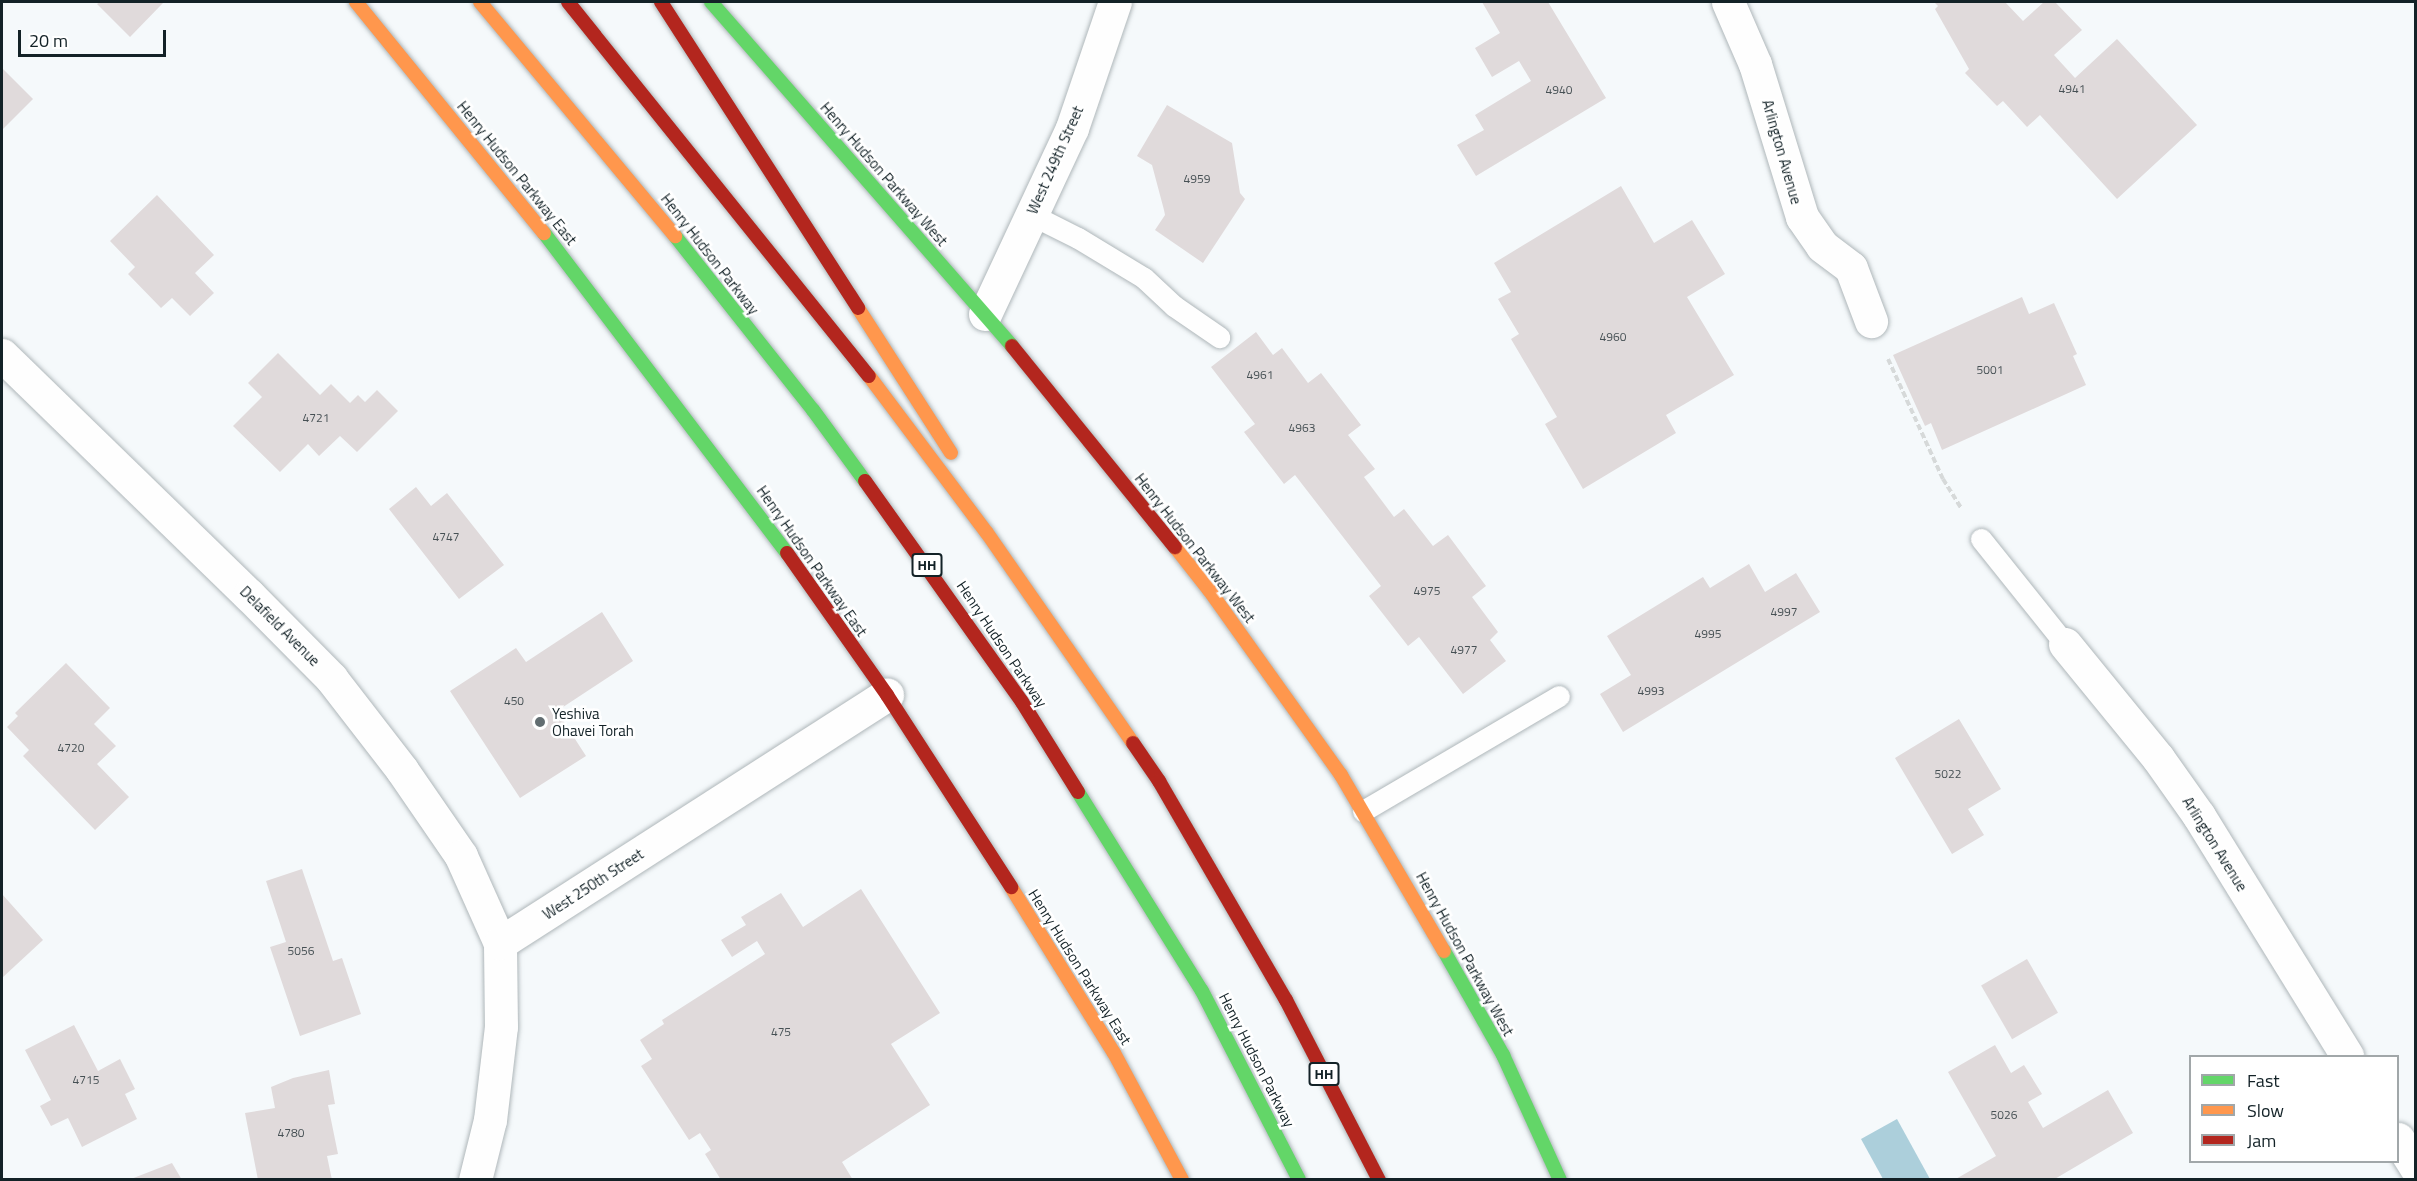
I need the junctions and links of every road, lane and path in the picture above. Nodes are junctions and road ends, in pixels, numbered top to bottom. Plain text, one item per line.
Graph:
1 (356, 2) edge
2 (480, 2) edge
3 (568, 2) edge
4 (661, 2) edge
5 (711, 2) edge
6 (1115, 2) edge
7 (1728, 2) edge
8 (1032, 215) junction
9 (985, 314) junction
10 (1871, 321) joint
11 (1219, 337) dead end
12 (2, 355) edge
13 (958, 465) dead end
14 (984, 504) dead end
15 (1981, 539) joint
16 (2065, 644) joint
17 (886, 695) junction
18 (1559, 696) dead end
19 (1159, 781) junction
20 (1363, 811) junction
21 (500, 943) junction
22 (2346, 1055) edge
23 (2399, 1142) edge
24 (2415, 1168) edge
25 (476, 1179) edge
26 (1182, 1179) edge
27 (1299, 1179) edge
28 (1379, 1179) edge
29 (1560, 1179) edge

1 - 17 main road, Henry Hudson Parkway East
2 - 27 main road, Henry Hudson Parkway / HH
3 - 19 main road, HH
4 - 13 main road
5 - 9 main road, Henry Hudson Parkway West
6 - 8 street, West 249th Street
7 - 10 street, Arlington Avenue
8 - 9 street, West 249th Street
8 - 11 lane
9 - 20 main road, Henry Hudson Parkway West
10 - 15 path
12 - 21 street, Delafield Avenue
14 - 19 main road
15 - 16 lane
16 - 22 street, Arlington Avenue
17 - 21 street, West 250th Street
17 - 26 main road, Henry Hudson Parkway East
18 - 20 lane
19 - 28 main road, HH
20 - 29 main road, Henry Hudson Parkway West
21 - 25 street
23 - 24 street

